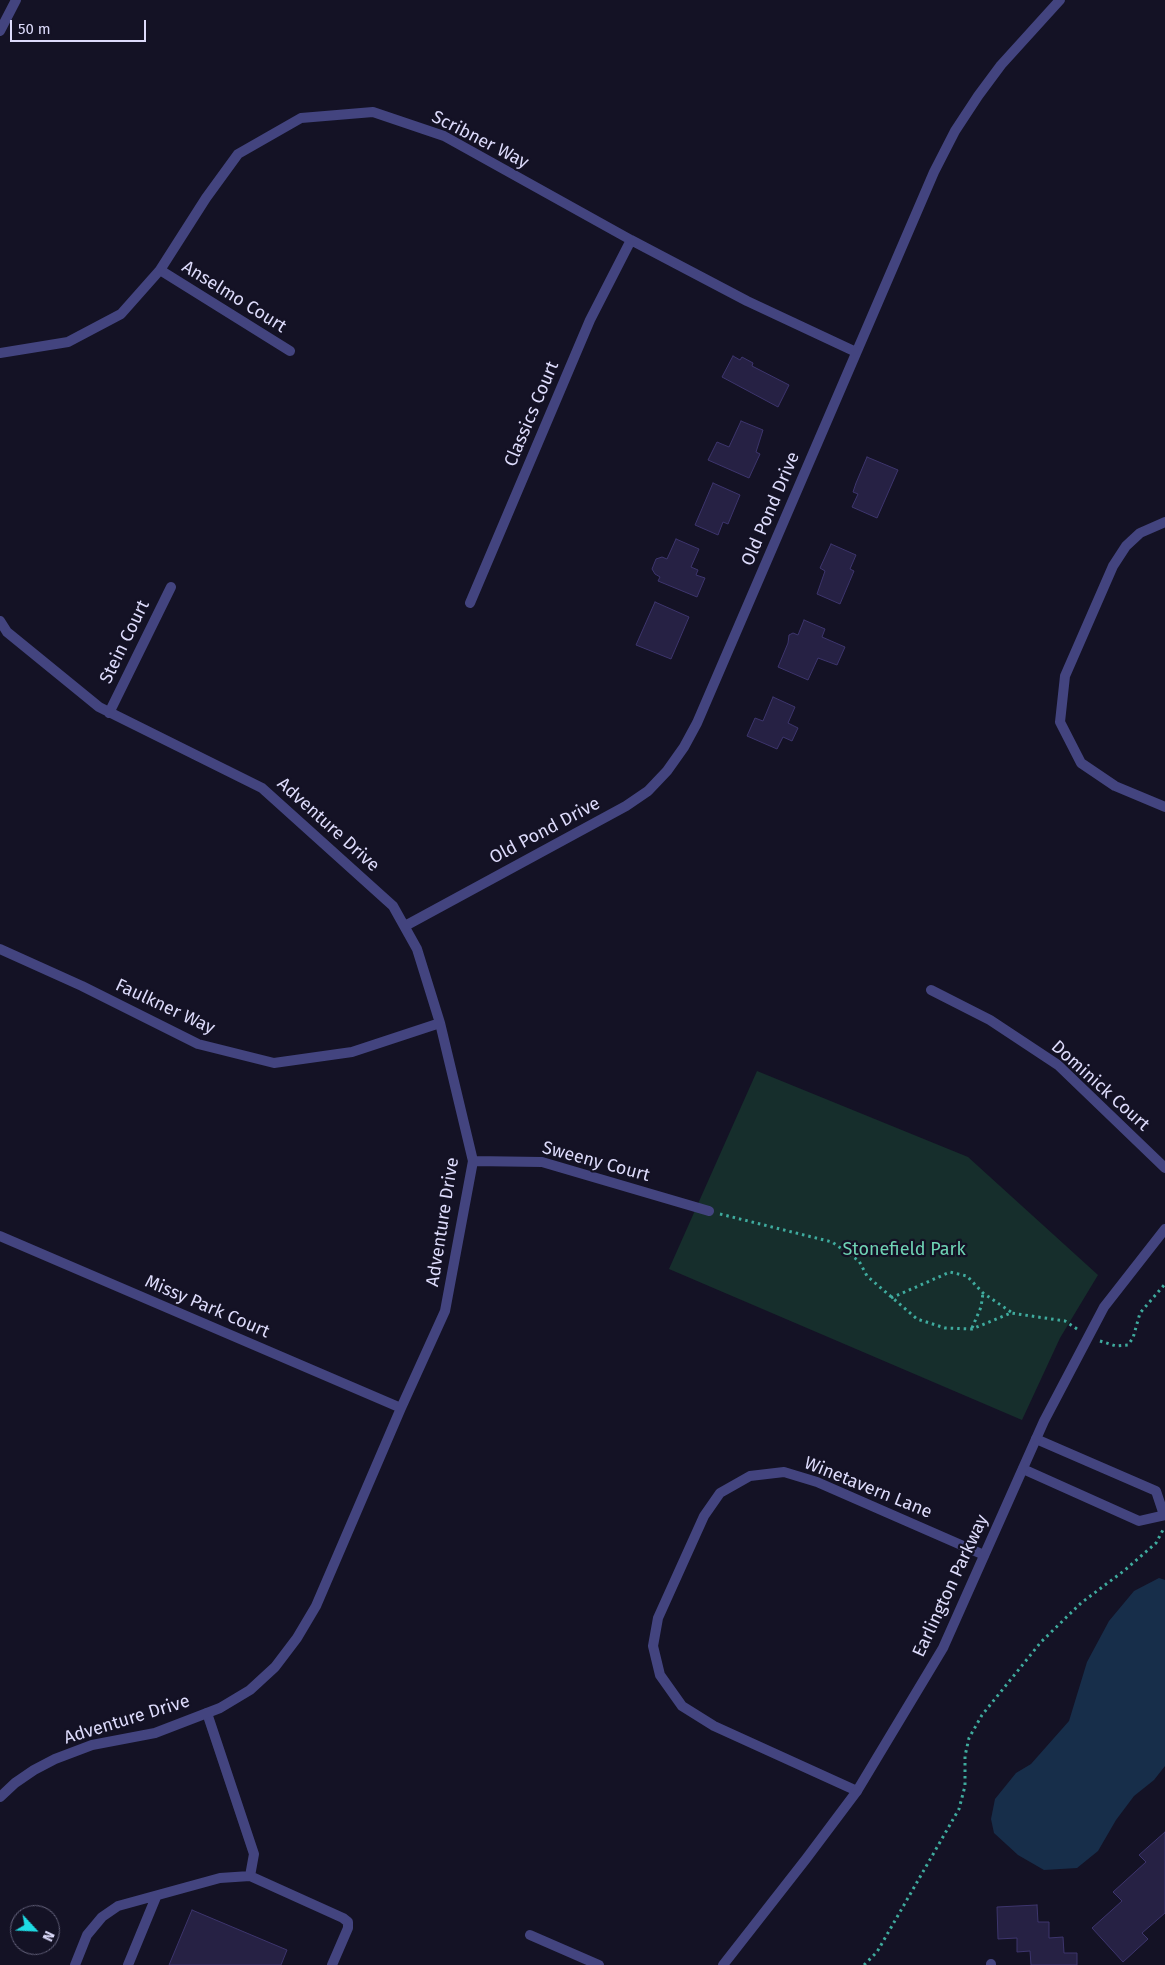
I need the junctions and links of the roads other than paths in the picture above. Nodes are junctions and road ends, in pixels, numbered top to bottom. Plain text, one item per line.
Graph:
1 (16, 0) edge
2 (1060, 0) edge
3 (0, 31) edge
4 (630, 240) junction
5 (160, 270) junction
6 (290, 351) dead end
7 (856, 352) junction
8 (0, 353) edge
9 (1162, 522) edge
10 (171, 587) dead end
11 (470, 603) dead end
12 (0, 621) edge
13 (109, 713) junction
14 (1165, 807) edge
15 (405, 926) junction
16 (0, 949) edge
17 (931, 990) dead end
18 (440, 1023) junction
19 (473, 1161) junction
20 (1165, 1168) edge
21 (709, 1211) road end
22 (1165, 1229) edge
23 (0, 1236) edge
24 (401, 1408) junction
25 (1036, 1439) junction
26 (1023, 1469) junction
27 (1164, 1515) edge
28 (984, 1555) junction
29 (207, 1713) junction
30 (857, 1791) junction
31 (0, 1797) edge
32 (250, 1876) junction
33 (156, 1897) junction
34 (530, 1935) dead end
35 (75, 1965) edge
36 (128, 1965) edge
37 (332, 1965) edge
38 (599, 1965) edge
39 (723, 1965) edge

1 - 3 street
2 - 7 street, Old Pond Drive
4 - 5 street, Scribner Way
4 - 7 street, Scribner Way
4 - 11 street, Classics Court
5 - 6 street, Anselmo Court
5 - 8 street, Scribner Way
7 - 15 street, Old Pond Drive
9 - 14 street
10 - 13 street, Stein Court
12 - 13 street, Adventure Drive
13 - 15 street, Adventure Drive
15 - 18 street, Adventure Drive
16 - 18 street, Faulkner Way
17 - 20 street, Dominick Court
18 - 19 street, Adventure Drive
19 - 21 street, Sweeny Court
19 - 24 street, Adventure Drive
22 - 25 street, Earlington Parkway
23 - 24 street, Missy Park Court
24 - 29 street, Adventure Drive
25 - 26 street, Earlington Parkway
25 - 27 street
26 - 27 street
26 - 28 street, Earlington Parkway
28 - 30 street, Earlington Parkway
28 - 30 street, Winetavern Lane
29 - 31 street, Adventure Drive
29 - 32 street
30 - 39 street, Earlington Parkway
32 - 33 street
32 - 37 street
33 - 35 street
33 - 36 street
34 - 38 street

